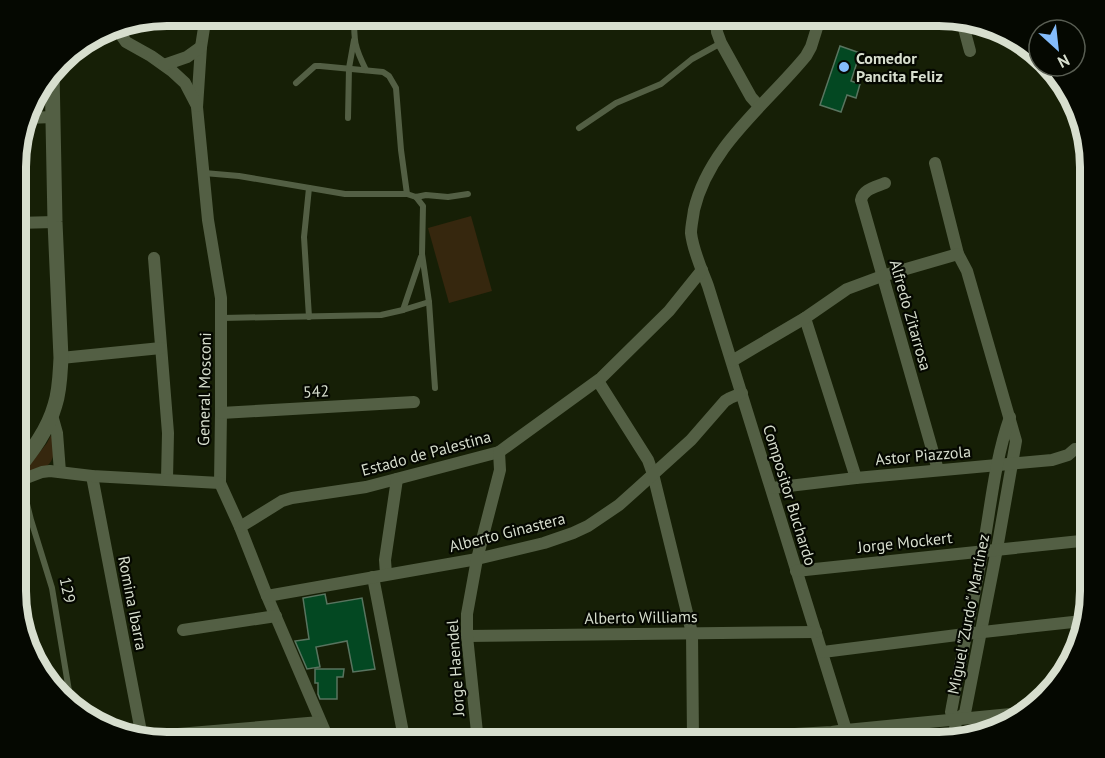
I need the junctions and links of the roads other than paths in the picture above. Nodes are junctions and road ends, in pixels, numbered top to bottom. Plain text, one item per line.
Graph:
1 (204, 26) edge
2 (354, 26) edge
3 (717, 26) edge
4 (818, 26) edge
5 (964, 28) edge
6 (120, 34) edge
7 (354, 40) junction
8 (721, 43) junction
9 (201, 47) junction
10 (970, 51) dead end
11 (164, 65) junction
12 (349, 68) junction
13 (366, 70) junction
14 (296, 83) dead end
15 (52, 84) edge
16 (759, 106) junction
17 (197, 107) junction
18 (53, 117) junction
19 (34, 118) edge
20 (348, 118) dead end
21 (579, 128) dead end
22 (936, 163) dead end
23 (204, 172) junction
24 (885, 183) dead end
25 (309, 188) junction
26 (407, 194) junction
27 (468, 194) dead end
28 (416, 197) junction
29 (55, 222) junction
30 (26, 223) edge
31 (422, 254) junction
32 (958, 254) junction
33 (154, 258) dead end
34 (702, 270) junction
35 (882, 276) junction
36 (429, 302) junction
37 (403, 310) junction
38 (309, 317) junction
39 (222, 318) junction
40 (805, 318) junction
41 (161, 348) junction
42 (61, 358) junction
43 (732, 361) junction
44 (598, 381) junction
45 (435, 388) dead end
46 (742, 393) junction
47 (414, 402) dead end
48 (221, 413) junction
49 (52, 415) junction
50 (1010, 417) junction
51 (1075, 449) dead end
52 (499, 452) junction
53 (26, 462) edge
54 (1012, 463) junction
55 (998, 465) junction
56 (938, 470) junction
57 (60, 472) junction
58 (653, 474) junction
59 (26, 475) edge
60 (92, 476) junction
61 (856, 478) junction
62 (167, 479) junction
63 (397, 479) junction
64 (220, 483) junction
65 (772, 488) junction
66 (26, 503) edge
67 (240, 527) junction
68 (1079, 541) edge
69 (997, 549) junction
70 (983, 551) junction
71 (477, 559) junction
72 (796, 571) junction
73 (386, 574) junction
74 (373, 577) junction
75 (267, 596) junction
76 (276, 616) junction
77 (1076, 622) edge
78 (183, 630) dead end
79 (816, 632) junction
80 (692, 633) junction
81 (980, 633) junction
82 (965, 634) junction
83 (467, 636) junction
84 (823, 652) junction
85 (69, 693) edge
86 (1007, 715) edge
87 (956, 720) junction
88 (320, 722) junction
89 (140, 730) edge
90 (846, 730) junction
91 (955, 731) edge
92 (201, 732) edge
93 (325, 732) edge
94 (403, 732) edge
95 (477, 732) edge
96 (699, 732) edge
97 (842, 732) edge

1 - 9 street, General Mosconi
2 - 7 lane
3 - 8 street
4 - 16 street, Compositor Buchardo
5 - 10 street
6 - 11 street
7 - 12 lane
7 - 13 lane
8 - 16 street
8 - 21 lane
9 - 11 street
9 - 17 street, General Mosconi
11 - 17 street
12 - 13 lane
12 - 14 lane
12 - 20 lane
13 - 26 lane
15 - 18 street
16 - 34 street, Compositor Buchardo
17 - 23 street, General Mosconi
18 - 19 street
18 - 29 street
22 - 32 street, Miguel "Zurdo" Martínez
23 - 25 lane
23 - 39 street, General Mosconi
24 - 35 street, Alfredo Zitarrosa
25 - 26 lane
25 - 38 lane
26 - 28 lane
27 - 28 lane
28 - 31 lane
29 - 30 street
29 - 42 street
31 - 36 lane
31 - 37 lane
32 - 35 street
32 - 50 street, Miguel "Zurdo" Martínez
33 - 41 street
34 - 43 street, Compositor Buchardo
34 - 44 street, Estado de Palestina
35 - 40 street
35 - 56 street, Alfredo Zitarrosa
36 - 37 lane
36 - 45 lane
37 - 38 lane
38 - 39 lane
39 - 48 street, General Mosconi
40 - 43 street
40 - 61 street
41 - 42 street
41 - 62 street
42 - 49 street
43 - 46 street, Compositor Buchardo
44 - 52 street, Estado de Palestina
44 - 58 street
46 - 58 street, Alberto Ginastera
46 - 65 street, Compositor Buchardo
47 - 48 street, 542
48 - 64 street, General Mosconi
49 - 53 street
49 - 57 street
50 - 54 street, Miguel "Zurdo" Martínez
50 - 55 street, Miguel "Zurdo" Martínez
51 - 54 street, Astor Piazzola
52 - 63 street, Estado de Palestina
52 - 71 street, Jorge Haendel
54 - 55 street, Astor Piazzola
54 - 69 street, Miguel "Zurdo" Martínez
55 - 56 street, Astor Piazzola
55 - 70 street, Miguel "Zurdo" Martínez
56 - 61 street, Astor Piazzola
57 - 59 street
57 - 60 street
58 - 71 street, Alberto Ginastera
58 - 80 street
60 - 62 street
60 - 89 street, Romina Ibarra
61 - 65 street, Astor Piazzola
62 - 64 street
63 - 67 street, Estado de Palestina
63 - 73 street
64 - 67 street, General Mosconi
65 - 72 street, Compositor Buchardo
66 - 85 lane, 129
67 - 75 street, General Mosconi
68 - 69 street, Jorge Mockert
69 - 70 street, Jorge Mockert
69 - 81 street, Miguel "Zurdo" Martínez
70 - 72 street, Jorge Mockert
70 - 82 street, Miguel "Zurdo" Martínez
71 - 73 street, Alberto Ginastera
71 - 83 street, Jorge Haendel
72 - 79 street, Compositor Buchardo
73 - 74 street, Alberto Ginastera
74 - 75 street, Alberto Ginastera
74 - 94 street
75 - 76 street, General Mosconi
76 - 78 street
76 - 88 street, General Mosconi
77 - 81 street
79 - 80 street, Alberto Williams
79 - 84 street, Compositor Buchardo
80 - 83 street, Alberto Williams
80 - 96 street
81 - 82 street
81 - 87 street, Miguel "Zurdo" Martínez
82 - 84 street
82 - 87 street, Miguel "Zurdo" Martínez
83 - 95 street, Jorge Haendel
84 - 90 street, Compositor Buchardo
86 - 87 street
87 - 90 street
87 - 91 street
88 - 92 street
88 - 93 street, General Mosconi
90 - 97 street

